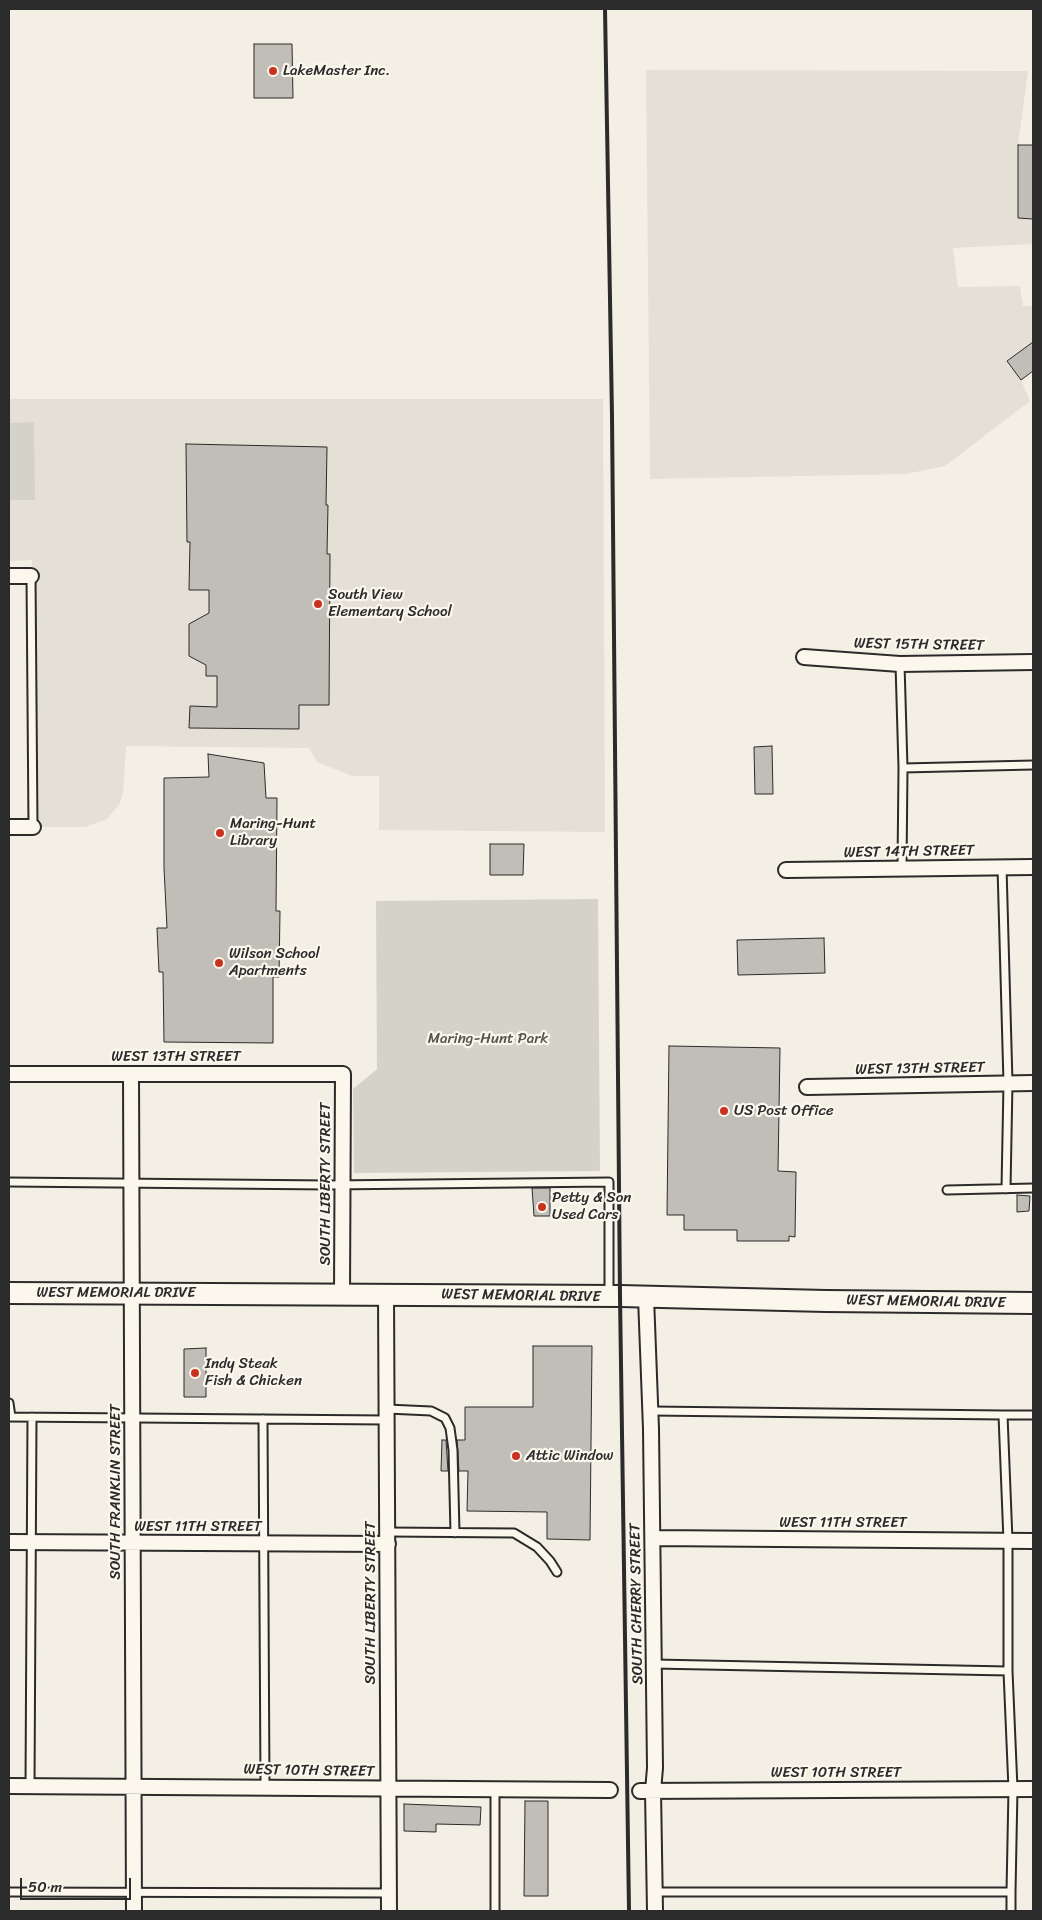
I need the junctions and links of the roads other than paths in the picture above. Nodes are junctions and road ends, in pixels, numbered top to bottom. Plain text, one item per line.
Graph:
1 (9, 576) edge
2 (31, 576) joint
3 (804, 657) dead end
4 (1033, 662) edge
5 (900, 664) junction
6 (1033, 765) edge
7 (903, 768) junction
8 (9, 827) edge
9 (32, 827) joint
10 (1033, 866) edge
11 (1002, 867) junction
12 (902, 868) junction
13 (786, 870) dead end
14 (9, 1074) edge
15 (130, 1074) junction
16 (343, 1074) joint
17 (1033, 1082) edge
18 (1008, 1083) junction
19 (807, 1087) dead end
20 (9, 1182) edge
21 (131, 1183) junction
22 (343, 1185) junction
23 (1033, 1188) edge
24 (1006, 1189) junction
25 (947, 1190) dead end
26 (9, 1293) edge
27 (131, 1293) junction
28 (342, 1294) junction
29 (386, 1294) junction
30 (609, 1296) junction
31 (646, 1296) junction
32 (1033, 1303) edge
33 (9, 1403) edge
34 (651, 1411) junction
35 (387, 1415) junction
36 (1003, 1415) junction
37 (1033, 1415) edge
38 (10, 1417) edge
39 (32, 1417) junction
40 (132, 1417) junction
41 (263, 1419) junction
42 (455, 1533) junction
43 (388, 1538) junction
44 (653, 1538) junction
45 (1008, 1541) junction
46 (1033, 1541) edge
47 (9, 1542) edge
48 (32, 1542) junction
49 (133, 1543) junction
50 (263, 1543) junction
51 (556, 1572) dead end
52 (654, 1664) junction
53 (1008, 1670) junction
54 (9, 1786) edge
55 (30, 1786) junction
56 (133, 1786) junction
57 (265, 1787) junction
58 (388, 1788) junction
59 (495, 1788) junction
60 (1013, 1789) junction
61 (1033, 1789) edge
62 (610, 1790) dead end
63 (646, 1791) junction
64 (9, 1892) edge
65 (655, 1892) junction
66 (1010, 1892) junction
67 (134, 1893) junction
68 (389, 1893) junction
69 (134, 1911) edge
70 (389, 1911) edge
71 (495, 1911) edge
72 (656, 1911) edge
73 (1011, 1911) edge

1 - 2 street
2 - 9 lane
3 - 5 street, WEST 15TH STREET
4 - 5 street, WEST 15TH STREET
5 - 7 lane
6 - 7 lane
7 - 12 lane
8 - 9 street
10 - 11 street, WEST 14TH STREET
11 - 12 street, WEST 14TH STREET
11 - 18 lane
12 - 13 street, WEST 14TH STREET
14 - 15 street, WEST 13TH STREET
15 - 16 street, WEST 13TH STREET
15 - 21 street, SOUTH FRANKLIN STREET
16 - 22 street, SOUTH LIBERTY STREET
17 - 18 street, WEST 13TH STREET
18 - 19 street, WEST 13TH STREET
18 - 24 lane
20 - 21 lane
21 - 22 lane
21 - 27 street, SOUTH FRANKLIN STREET
22 - 28 street, SOUTH LIBERTY STREET
22 - 30 lane
23 - 24 lane
24 - 25 lane
26 - 27 main road, WEST MEMORIAL DRIVE
27 - 28 main road, WEST MEMORIAL DRIVE
27 - 40 street, SOUTH FRANKLIN STREET
28 - 29 main road, WEST MEMORIAL DRIVE
29 - 30 main road, WEST MEMORIAL DRIVE
29 - 35 street, SOUTH LIBERTY STREET
30 - 31 main road, WEST MEMORIAL DRIVE
31 - 32 main road, WEST MEMORIAL DRIVE
31 - 34 street, SOUTH CHERRY STREET
33 - 38 lane
34 - 36 lane
34 - 44 street, SOUTH CHERRY STREET
35 - 41 lane
35 - 42 lane
35 - 43 street, SOUTH LIBERTY STREET
36 - 37 lane
36 - 45 lane
38 - 39 lane
39 - 40 lane
39 - 48 lane
40 - 41 lane
40 - 49 street, SOUTH FRANKLIN STREET
41 - 50 lane
42 - 43 lane
42 - 51 lane
43 - 50 street, WEST 11TH STREET
43 - 58 street, SOUTH LIBERTY STREET
44 - 45 street, WEST 11TH STREET
44 - 52 street, SOUTH CHERRY STREET
45 - 46 street, WEST 11TH STREET
45 - 53 lane
47 - 48 street, WEST 11TH STREET
48 - 49 street, WEST 11TH STREET
48 - 55 lane
49 - 50 street, WEST 11TH STREET
49 - 56 street, SOUTH FRANKLIN STREET
50 - 57 lane
52 - 53 lane
52 - 63 street, SOUTH CHERRY STREET
53 - 60 lane
54 - 55 street, WEST 10TH STREET
55 - 56 street, WEST 10TH STREET
56 - 57 street, WEST 10TH STREET
56 - 67 street, SOUTH FRANKLIN STREET
57 - 58 street, WEST 10TH STREET
58 - 59 street, WEST 10TH STREET
58 - 68 street, SOUTH LIBERTY STREET
59 - 62 street, WEST 10TH STREET
59 - 71 lane
60 - 61 street, WEST 10TH STREET
60 - 63 street, WEST 10TH STREET
60 - 66 lane
63 - 65 street, SOUTH CHERRY STREET
64 - 67 lane
65 - 66 lane
65 - 72 street, SOUTH CHERRY STREET
66 - 73 lane
67 - 68 lane
67 - 69 street, SOUTH FRANKLIN STREET
68 - 70 street, SOUTH LIBERTY STREET

